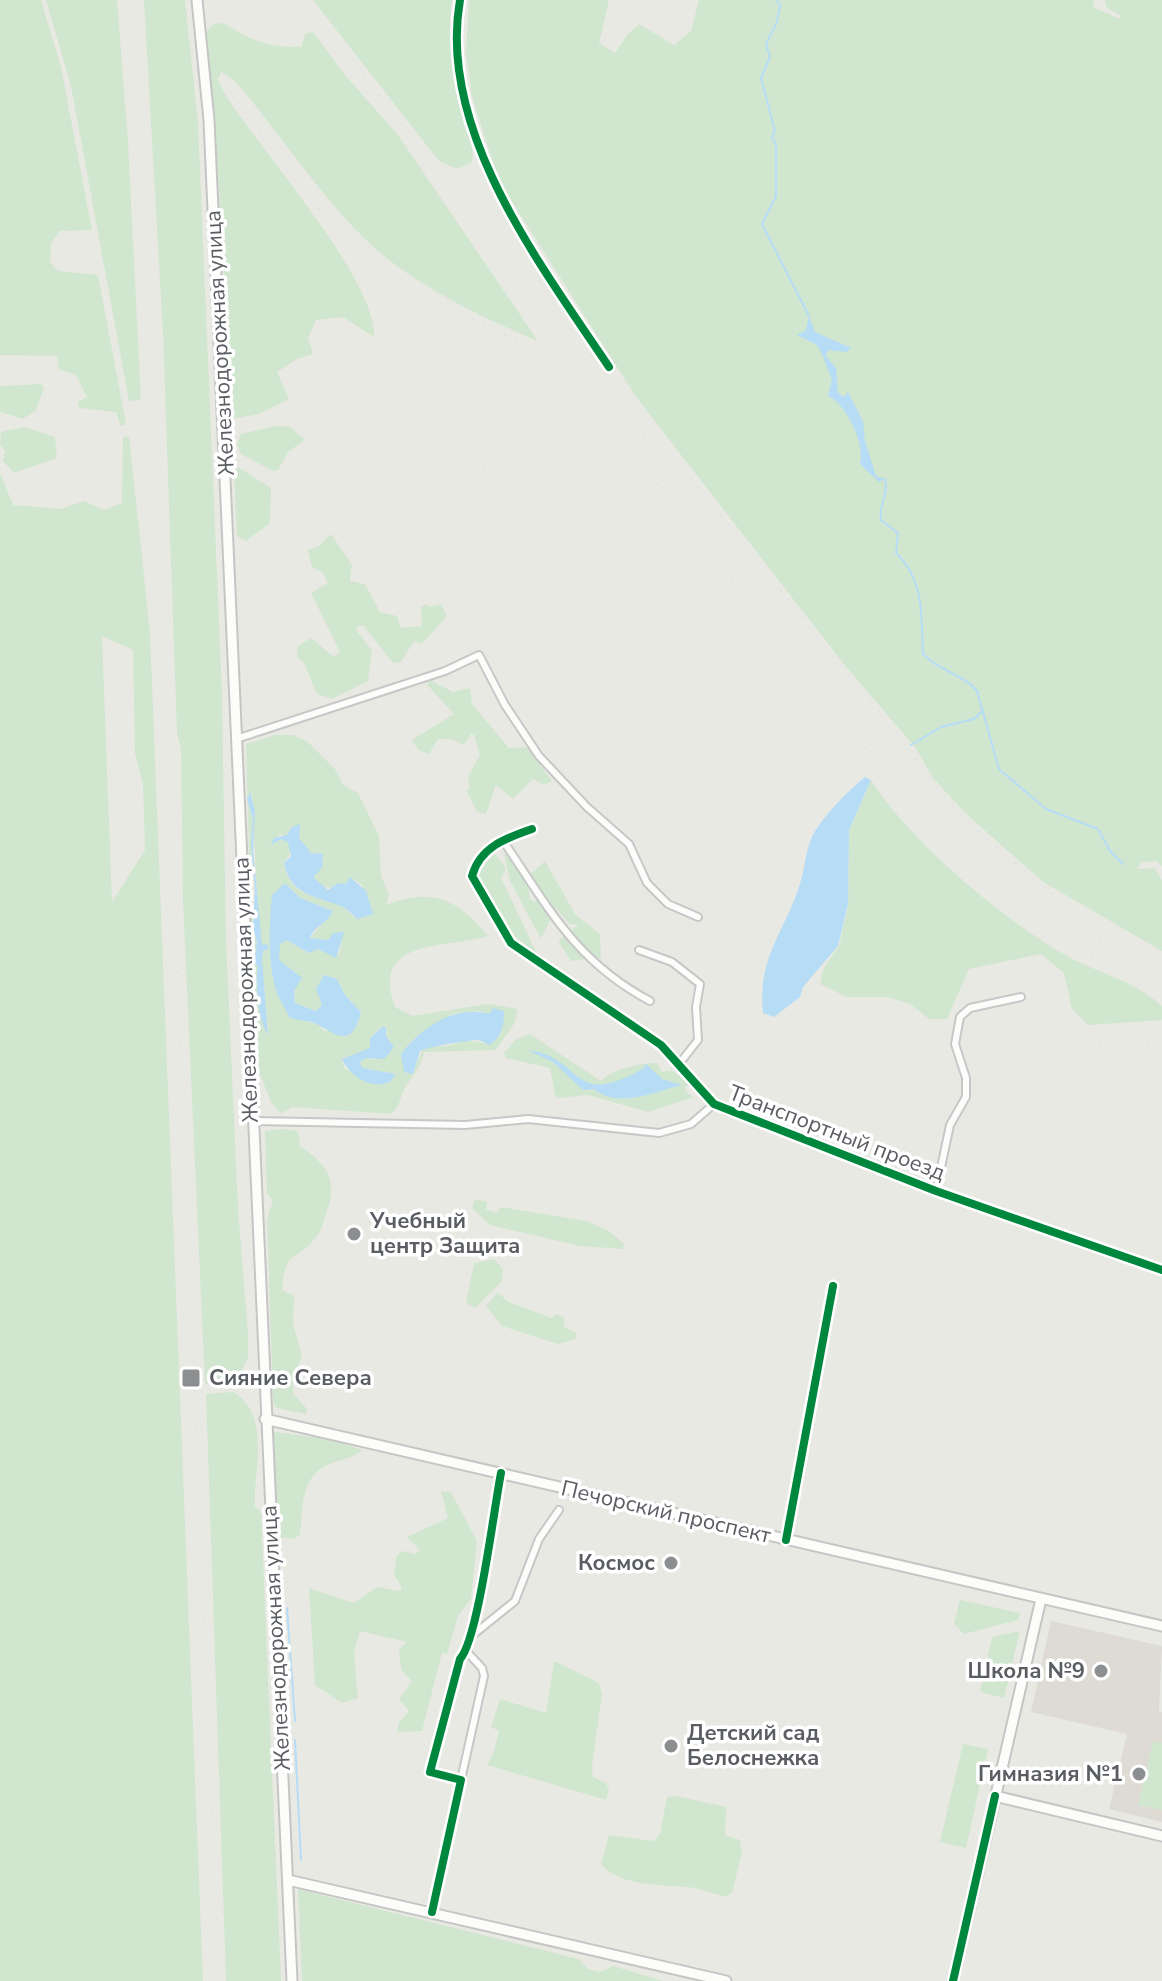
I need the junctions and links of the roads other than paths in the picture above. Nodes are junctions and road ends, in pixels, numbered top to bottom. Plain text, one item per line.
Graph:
1 (197, 0) edge
2 (460, 0) edge
3 (609, 367) dead end
4 (236, 739) junction
5 (532, 829) dead end
6 (502, 839) junction
7 (698, 917) dead end
8 (639, 950) dead end
9 (1021, 997) dead end
10 (650, 1001) dead end
11 (679, 1064) junction
12 (714, 1104) junction
13 (252, 1121) junction
14 (936, 1191) junction
15 (1162, 1270) edge
16 (833, 1286) dead end
17 (265, 1419) junction
18 (501, 1473) junction
19 (559, 1510) dead end
20 (786, 1540) junction
21 (1041, 1599) junction
22 (1162, 1626) edge
23 (469, 1638) junction
24 (467, 1652) junction
25 (461, 1780) junction
26 (995, 1796) junction
27 (1162, 1836) edge
28 (288, 1880) junction
29 (432, 1912) junction
30 (292, 1981) edge
31 (726, 1981) edge
32 (953, 1981) edge

1 - 4 main road, Железнодорожная улица
2 - 3 street
4 - 7 street
4 - 13 main road, Железнодорожная улица
5 - 6 street, Транспортный проезд
6 - 10 street
6 - 11 street, Транспортный проезд
8 - 11 street
9 - 14 street
11 - 12 street, Транспортный проезд
12 - 13 street
12 - 14 street, Транспортный проезд
13 - 17 main road, Железнодорожная улица
14 - 15 street, Транспортный проезд
16 - 20 street
17 - 18 main road, Печорский проспект
17 - 28 main road, Железнодорожная улица
18 - 20 main road, Печорский проспект
18 - 23 street
19 - 23 street
20 - 21 main road, Печорский проспект
21 - 22 main road, Печорский проспект
21 - 26 main road
23 - 24 street
24 - 25 street
24 - 25 street
25 - 29 street
26 - 27 main road
26 - 32 main road
28 - 29 main road
28 - 30 main road, Железнодорожная улица
29 - 31 main road

